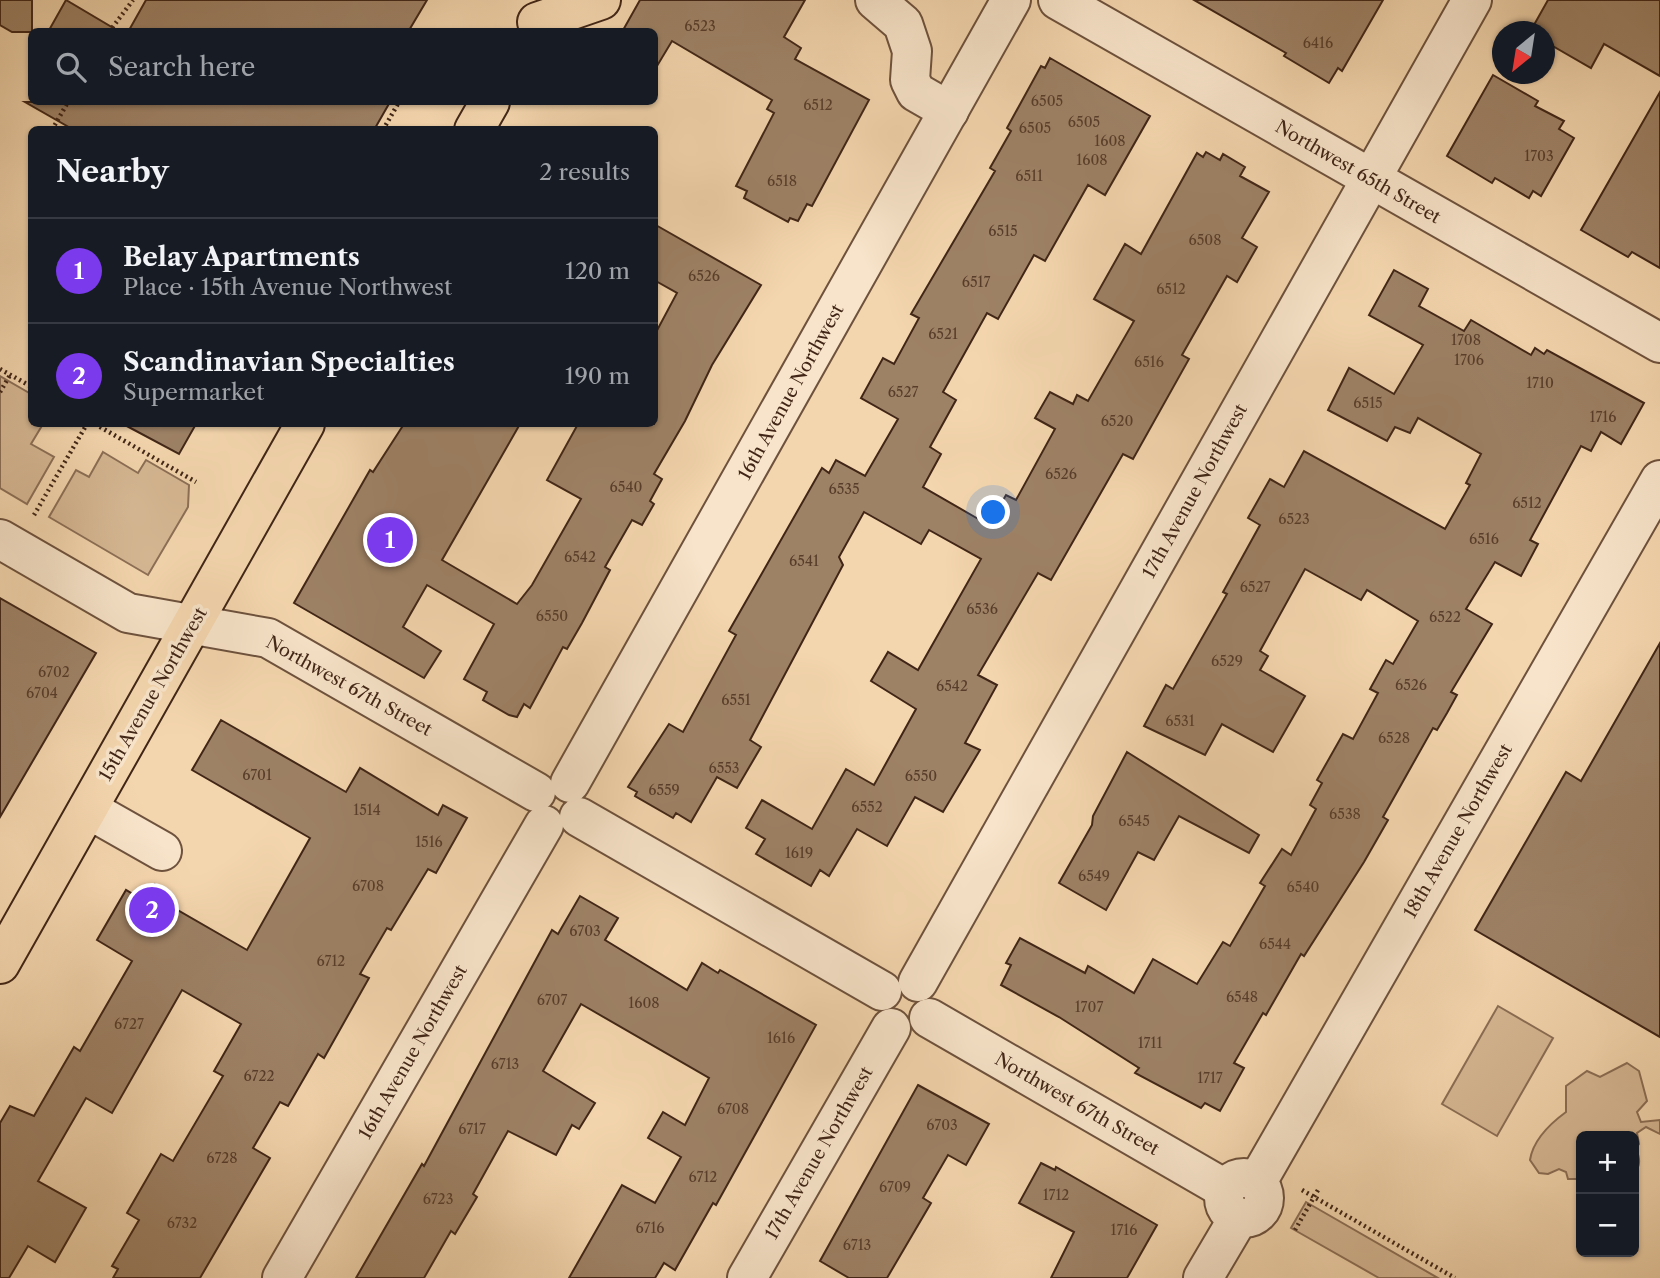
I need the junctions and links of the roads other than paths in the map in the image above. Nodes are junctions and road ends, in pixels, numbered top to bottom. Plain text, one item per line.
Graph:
1 (601, 0) edge
2 (875, 0) edge
3 (1011, 0) edge
4 (1058, 0) edge
5 (1472, 0) edge
6 (538, 18) edge
7 (488, 105) edge
8 (949, 111) junction
9 (476, 126) edge
10 (1371, 180) junction
11 (1660, 343) edge
12 (303, 427) edge
13 (1660, 480) edge
14 (0, 539) edge
15 (192, 625) junction
16 (557, 804) junction
17 (88, 809) junction
18 (162, 851) dead end
19 (0, 964) edge
20 (897, 1000) junction
21 (1240, 1196) junction
22 (282, 1278) edge
23 (747, 1278) edge
24 (1203, 1278) edge

1 - 6 main road
2 - 8 street
3 - 8 street, 16th Avenue Northwest
4 - 10 street, Northwest 65th Street
5 - 10 street, 17th Avenue Northwest
7 - 9 main road
8 - 16 street, 16th Avenue Northwest
10 - 11 street, Northwest 65th Street
10 - 20 street, 17th Avenue Northwest
12 - 15 main road, 15th Avenue Northwest
13 - 21 street, 18th Avenue Northwest
14 - 15 street, Northwest 67th Street
15 - 16 street, Northwest 67th Street
15 - 17 main road, 15th Avenue Northwest
16 - 20 street, Northwest 67th Street
16 - 22 street, 16th Avenue Northwest
17 - 18 street
17 - 19 main road, 15th Avenue Northwest
20 - 21 street, Northwest 67th Street
20 - 23 street, 17th Avenue Northwest
21 - 24 street, 18th Avenue Northwest

